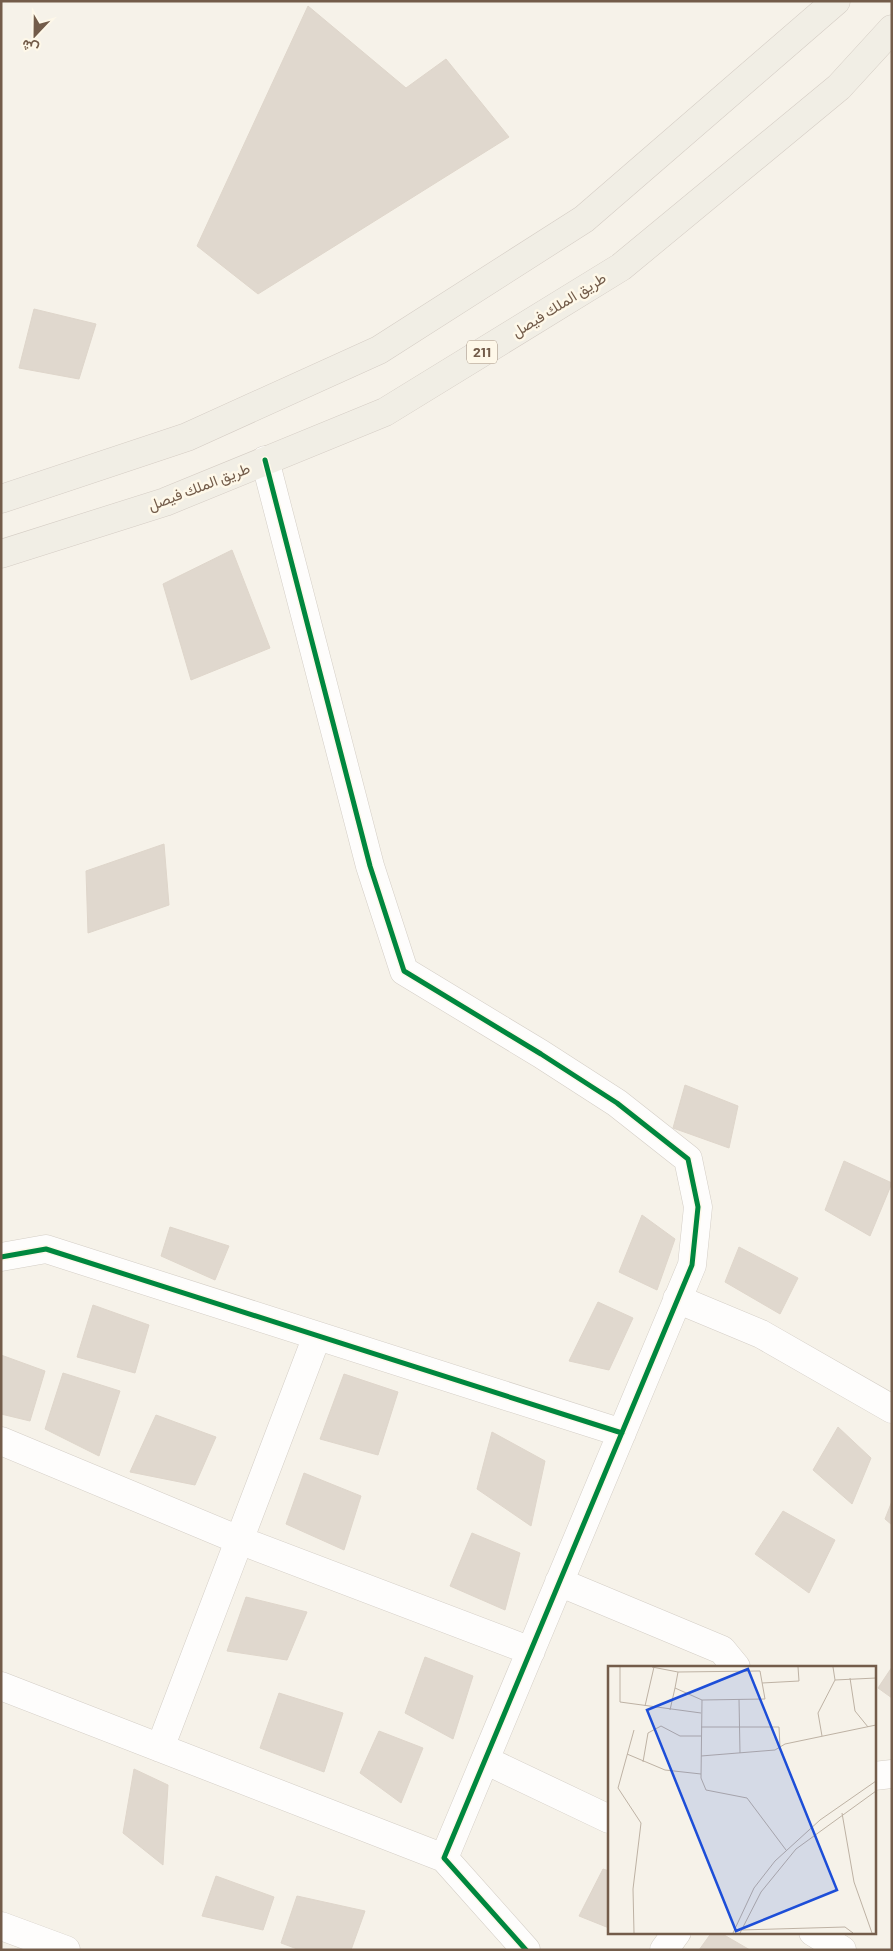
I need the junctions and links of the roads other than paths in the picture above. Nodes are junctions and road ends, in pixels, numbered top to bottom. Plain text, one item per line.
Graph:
1 (836, 1) edge
2 (892, 29) edge
3 (265, 460) junction
4 (1, 500) edge
5 (1, 554) edge
6 (1, 1257) edge
7 (677, 1299) junction
8 (317, 1336) junction
9 (892, 1409) edge
10 (622, 1433) junction
11 (1, 1441) edge
12 (239, 1540) junction
13 (559, 1582) junction
14 (531, 1651) junction
15 (735, 1666) edge
16 (1, 1686) edge
17 (160, 1748) junction
18 (485, 1760) junction
19 (892, 1774) edge
20 (876, 1776) edge
21 (608, 1819) edge
22 (444, 1858) junction
23 (1, 1926) edge
24 (676, 1934) edge
25 (816, 1934) edge
26 (66, 1950) edge
27 (526, 1950) edge
28 (664, 1950) edge
29 (842, 1950) edge

1 - 4 main road
2 - 3 main road, طريق الملك فيصل / 211
3 - 5 main road, طريق الملك فيصل / 211
3 - 7 street
6 - 8 street
7 - 9 street
7 - 10 street
8 - 10 street
8 - 12 street
10 - 13 street
11 - 12 street
12 - 14 street
12 - 17 street
13 - 14 street
13 - 15 street
14 - 18 street
16 - 17 street
17 - 22 street
18 - 21 street
18 - 22 street
19 - 20 street
22 - 27 street
23 - 26 street
24 - 28 street
25 - 29 street

